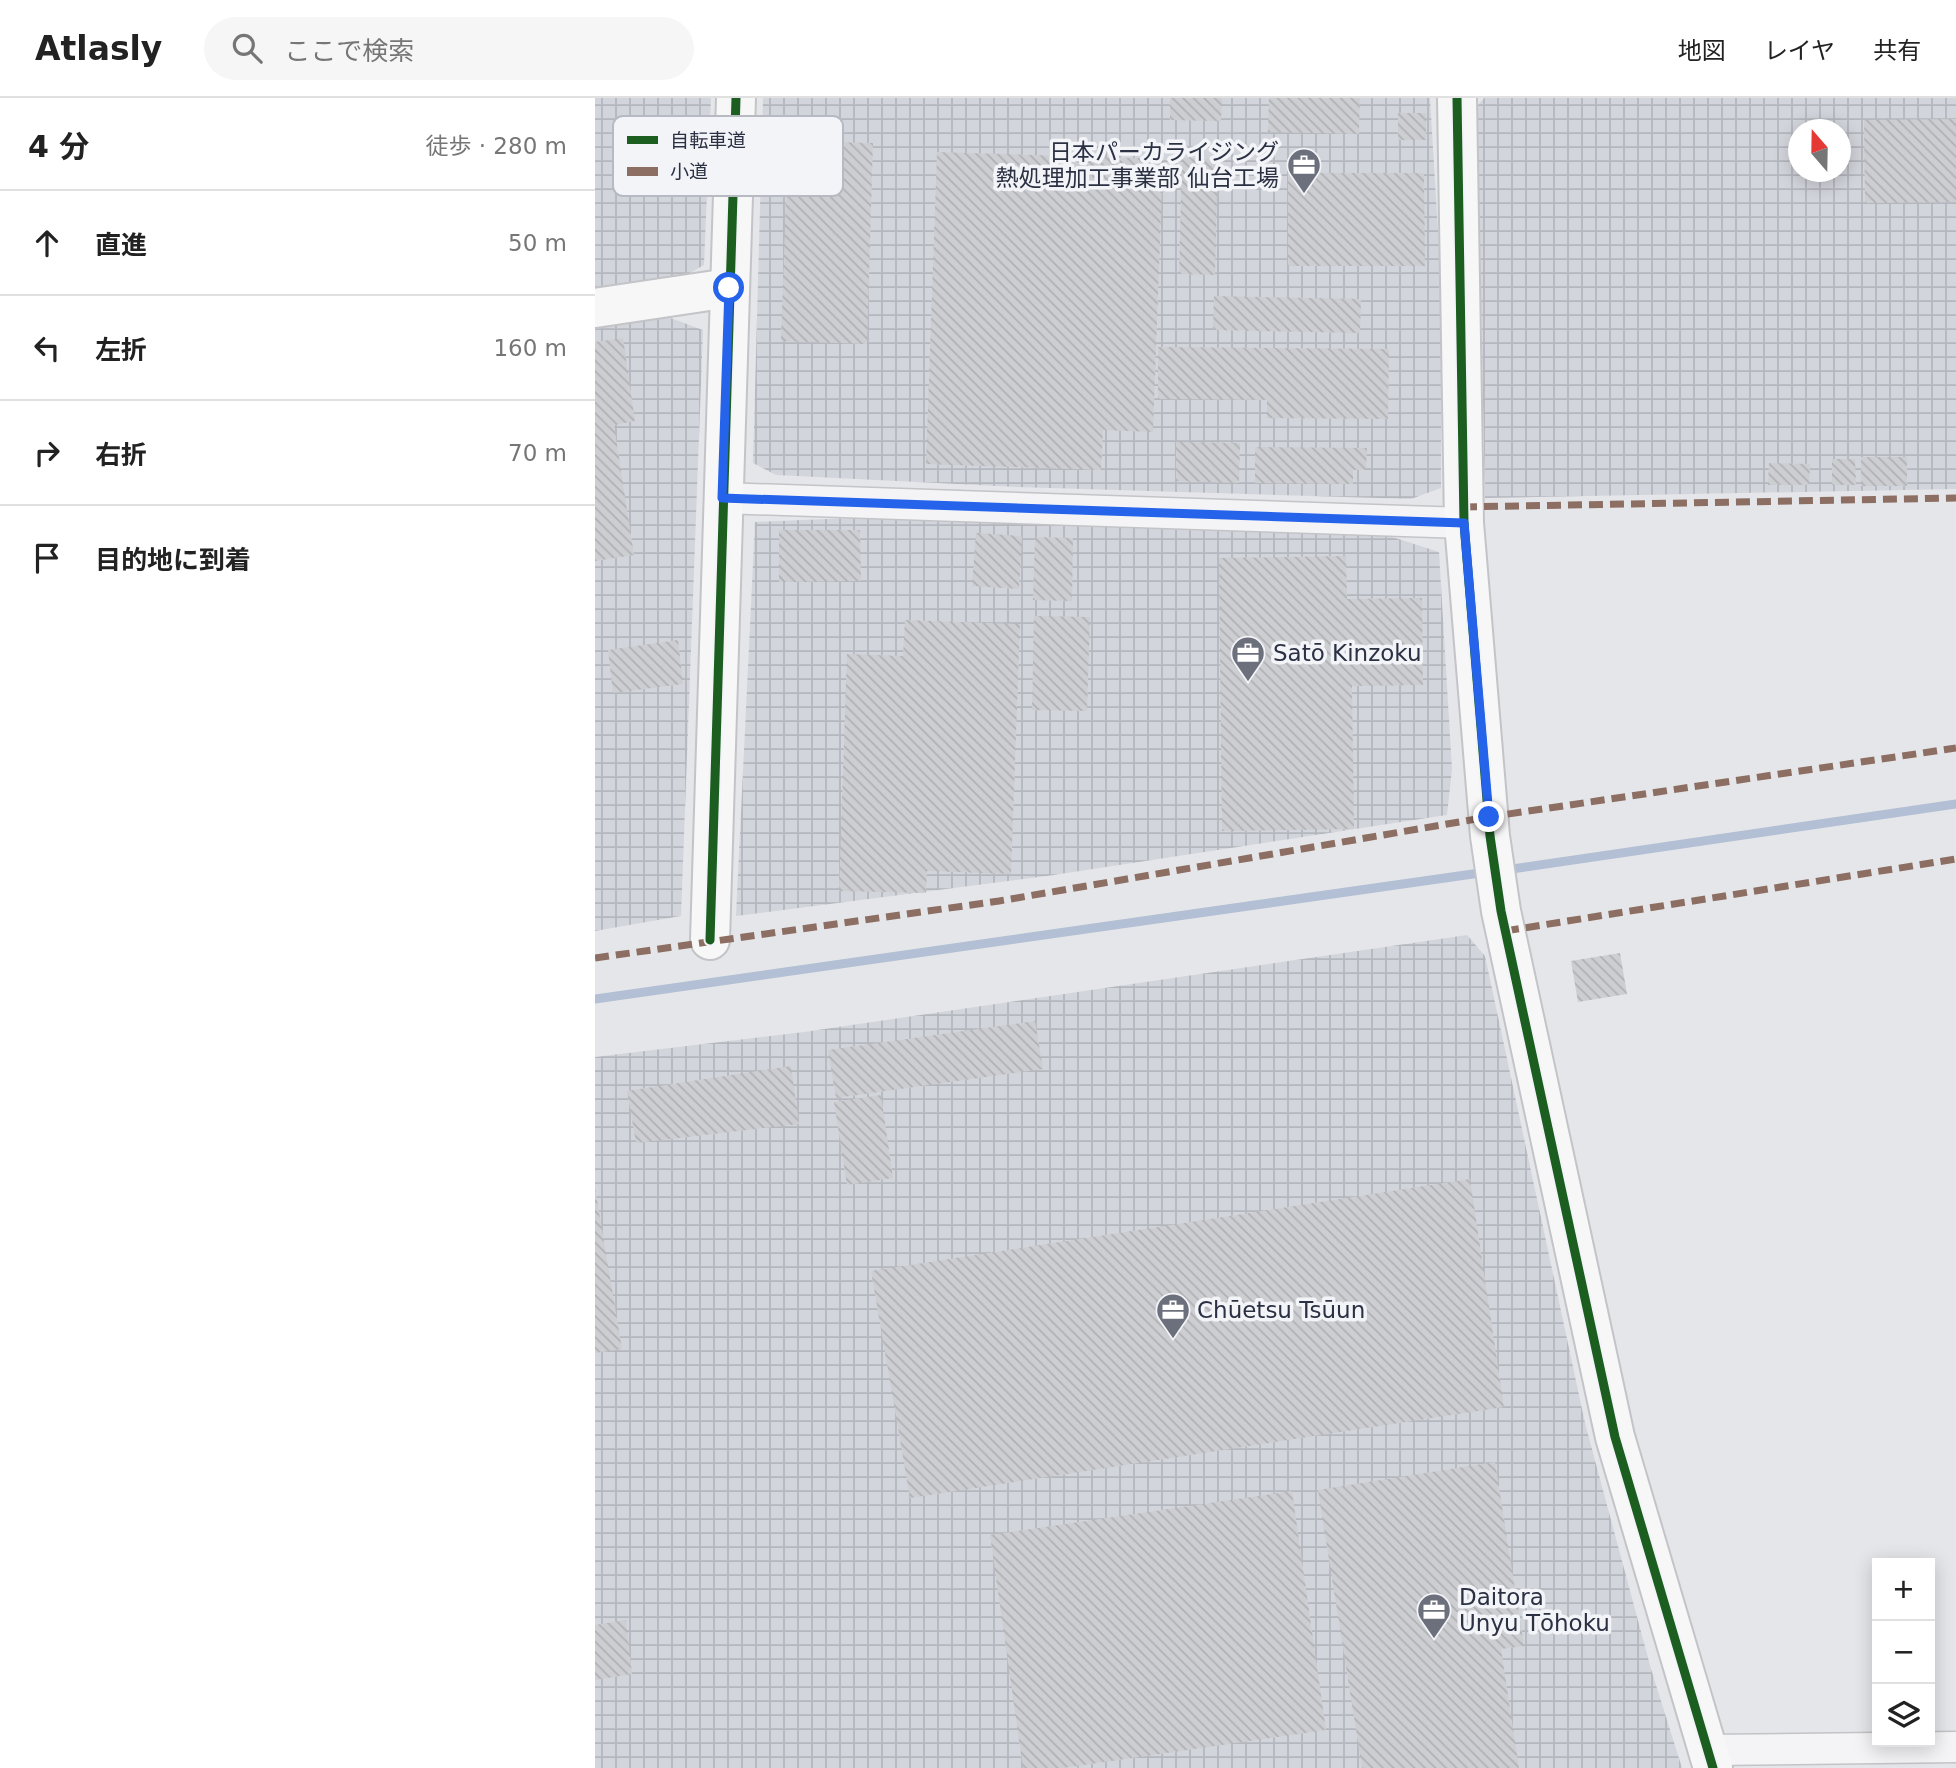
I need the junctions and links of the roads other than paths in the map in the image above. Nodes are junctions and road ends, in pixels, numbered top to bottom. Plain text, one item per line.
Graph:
1 (736, 98) edge
2 (1457, 98) edge
3 (735, 116) edge
4 (732, 196) edge
5 (729, 288) junction
6 (595, 308) edge
7 (722, 498) junction
8 (1464, 523) junction
9 (710, 940) dead end
10 (1956, 1747) edge
11 (1710, 1759) edge

1 - 3 street
2 - 8 street
4 - 5 street
5 - 6 street
5 - 7 street
7 - 8 street
7 - 9 street
8 - 11 street
10 - 11 street

